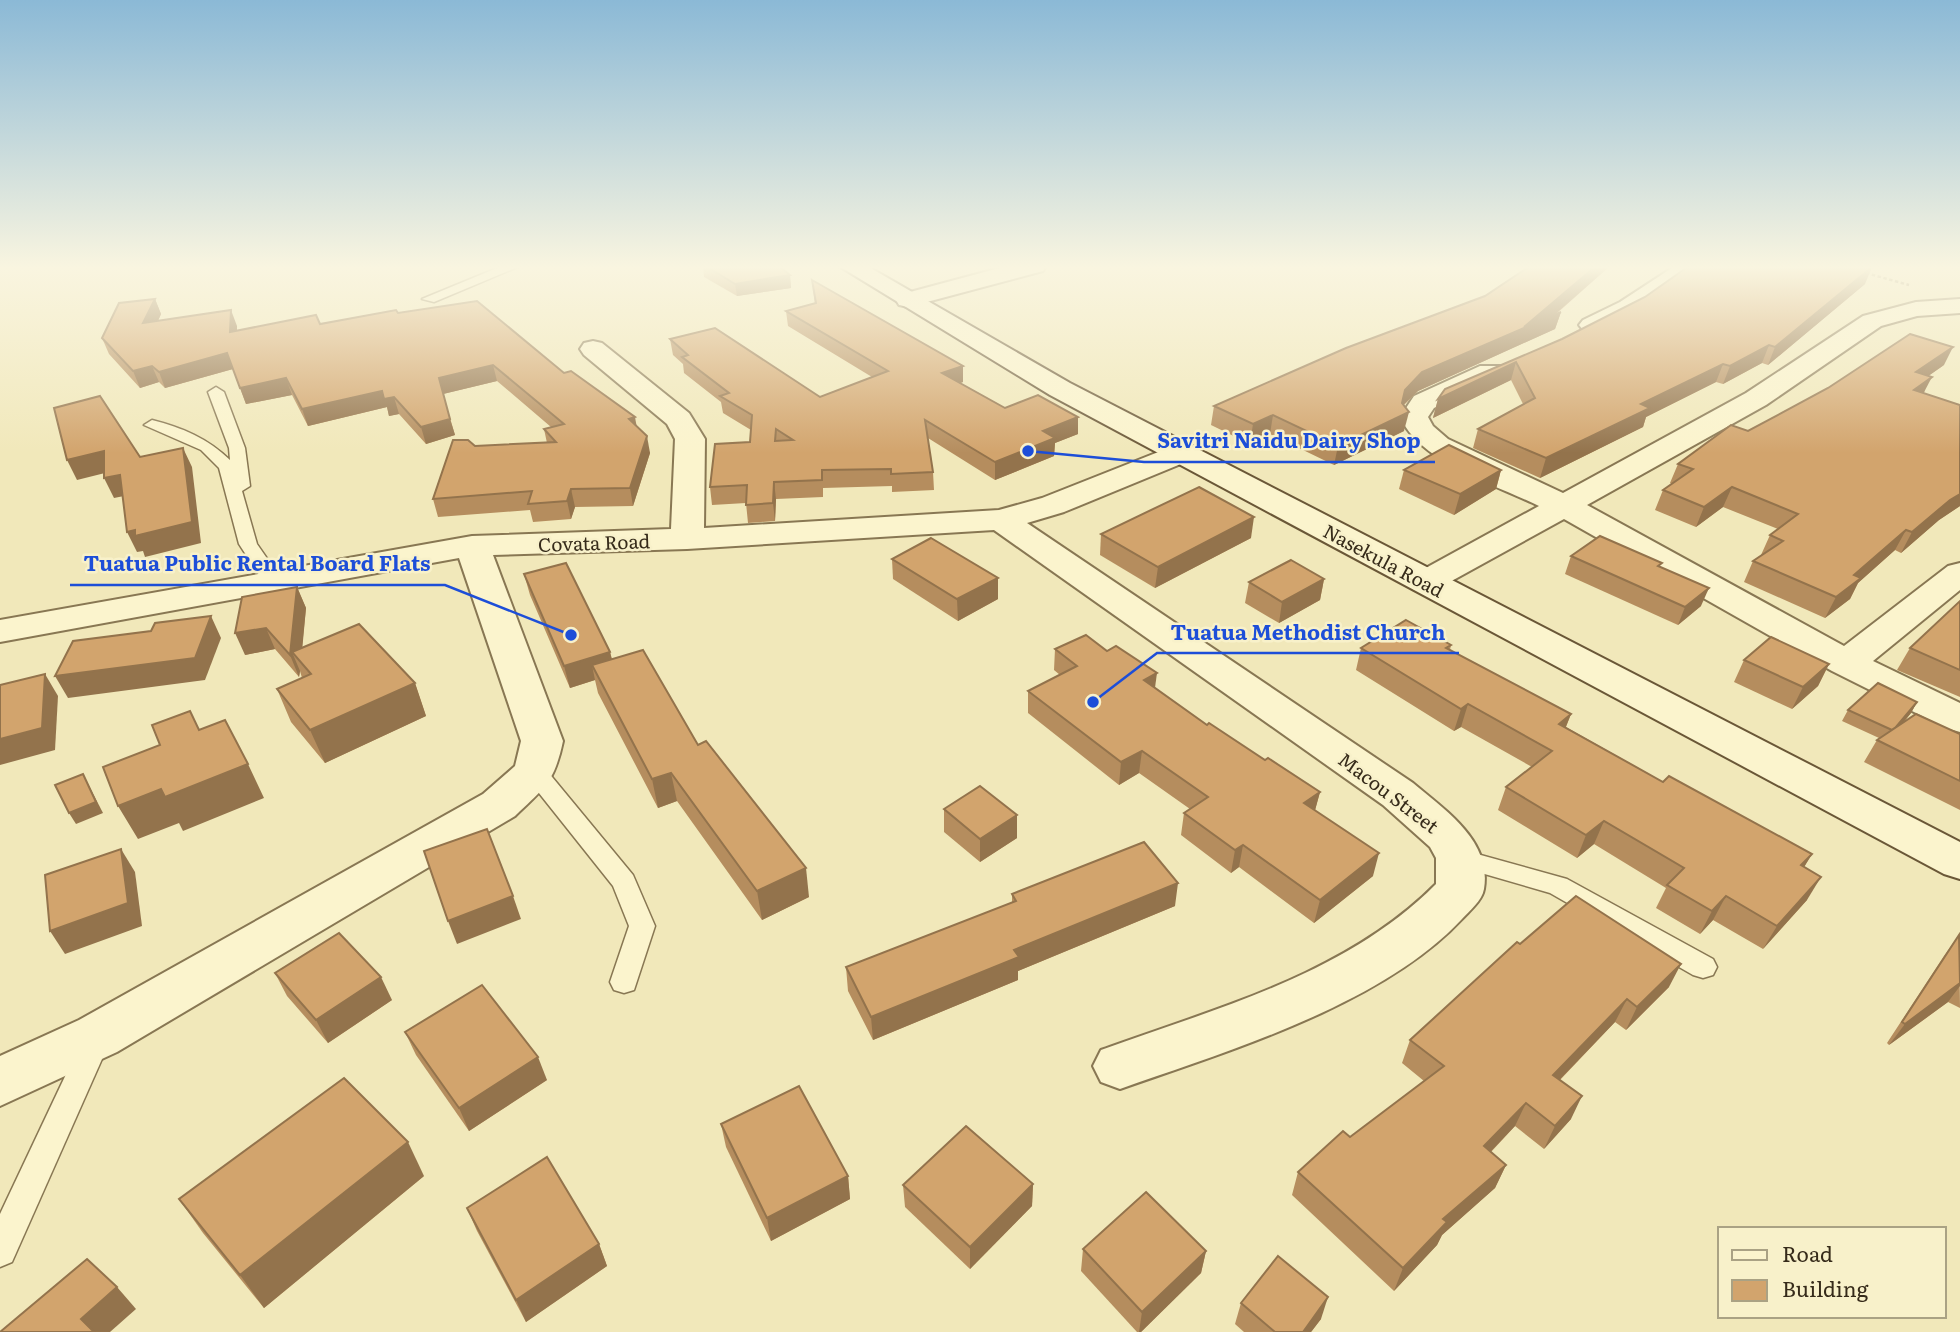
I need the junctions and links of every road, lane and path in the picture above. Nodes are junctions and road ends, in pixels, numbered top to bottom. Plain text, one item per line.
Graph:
1 (957, 328) edge
2 (1586, 328) edge
3 (1860, 328) edge
4 (1570, 336) edge
5 (593, 349) dead end
6 (1523, 358) edge
7 (216, 392) dead end
8 (152, 425) dead end
9 (1182, 453) junction
10 (1563, 505) junction
11 (1001, 520) junction
12 (687, 539) junction
13 (248, 544) junction
14 (472, 546) junction
15 (1960, 573) edge
16 (272, 580) junction
17 (1425, 582) junction
18 (0, 631) edge
19 (1846, 663) junction
20 (1960, 719) edge
21 (535, 772) junction
22 (1459, 858) junction
23 (1960, 862) edge
24 (1703, 967) dead end
25 (624, 982) dead end
26 (98, 1036) junction
27 (1120, 1066) dead end
28 (0, 1082) edge
29 (0, 1251) edge

1 - 9 street, Nasekula Road
2 - 4 street
3 - 10 street
5 - 12 street
6 - 10 street
7 - 13 lane
8 - 13 lane
9 - 11 street, Covata Road
9 - 17 street, Nasekula Road
10 - 17 street
10 - 19 street
11 - 12 street, Covata Road
11 - 22 street, Macou Street
12 - 14 street, Covata Road
13 - 16 lane
14 - 16 street, Covata Road
14 - 21 street
15 - 19 street
16 - 18 street, Covata Road
17 - 23 street, Nasekula Road
19 - 20 street
21 - 25 lane
21 - 26 street
22 - 24 lane
22 - 27 street
26 - 28 street
26 - 29 lane

